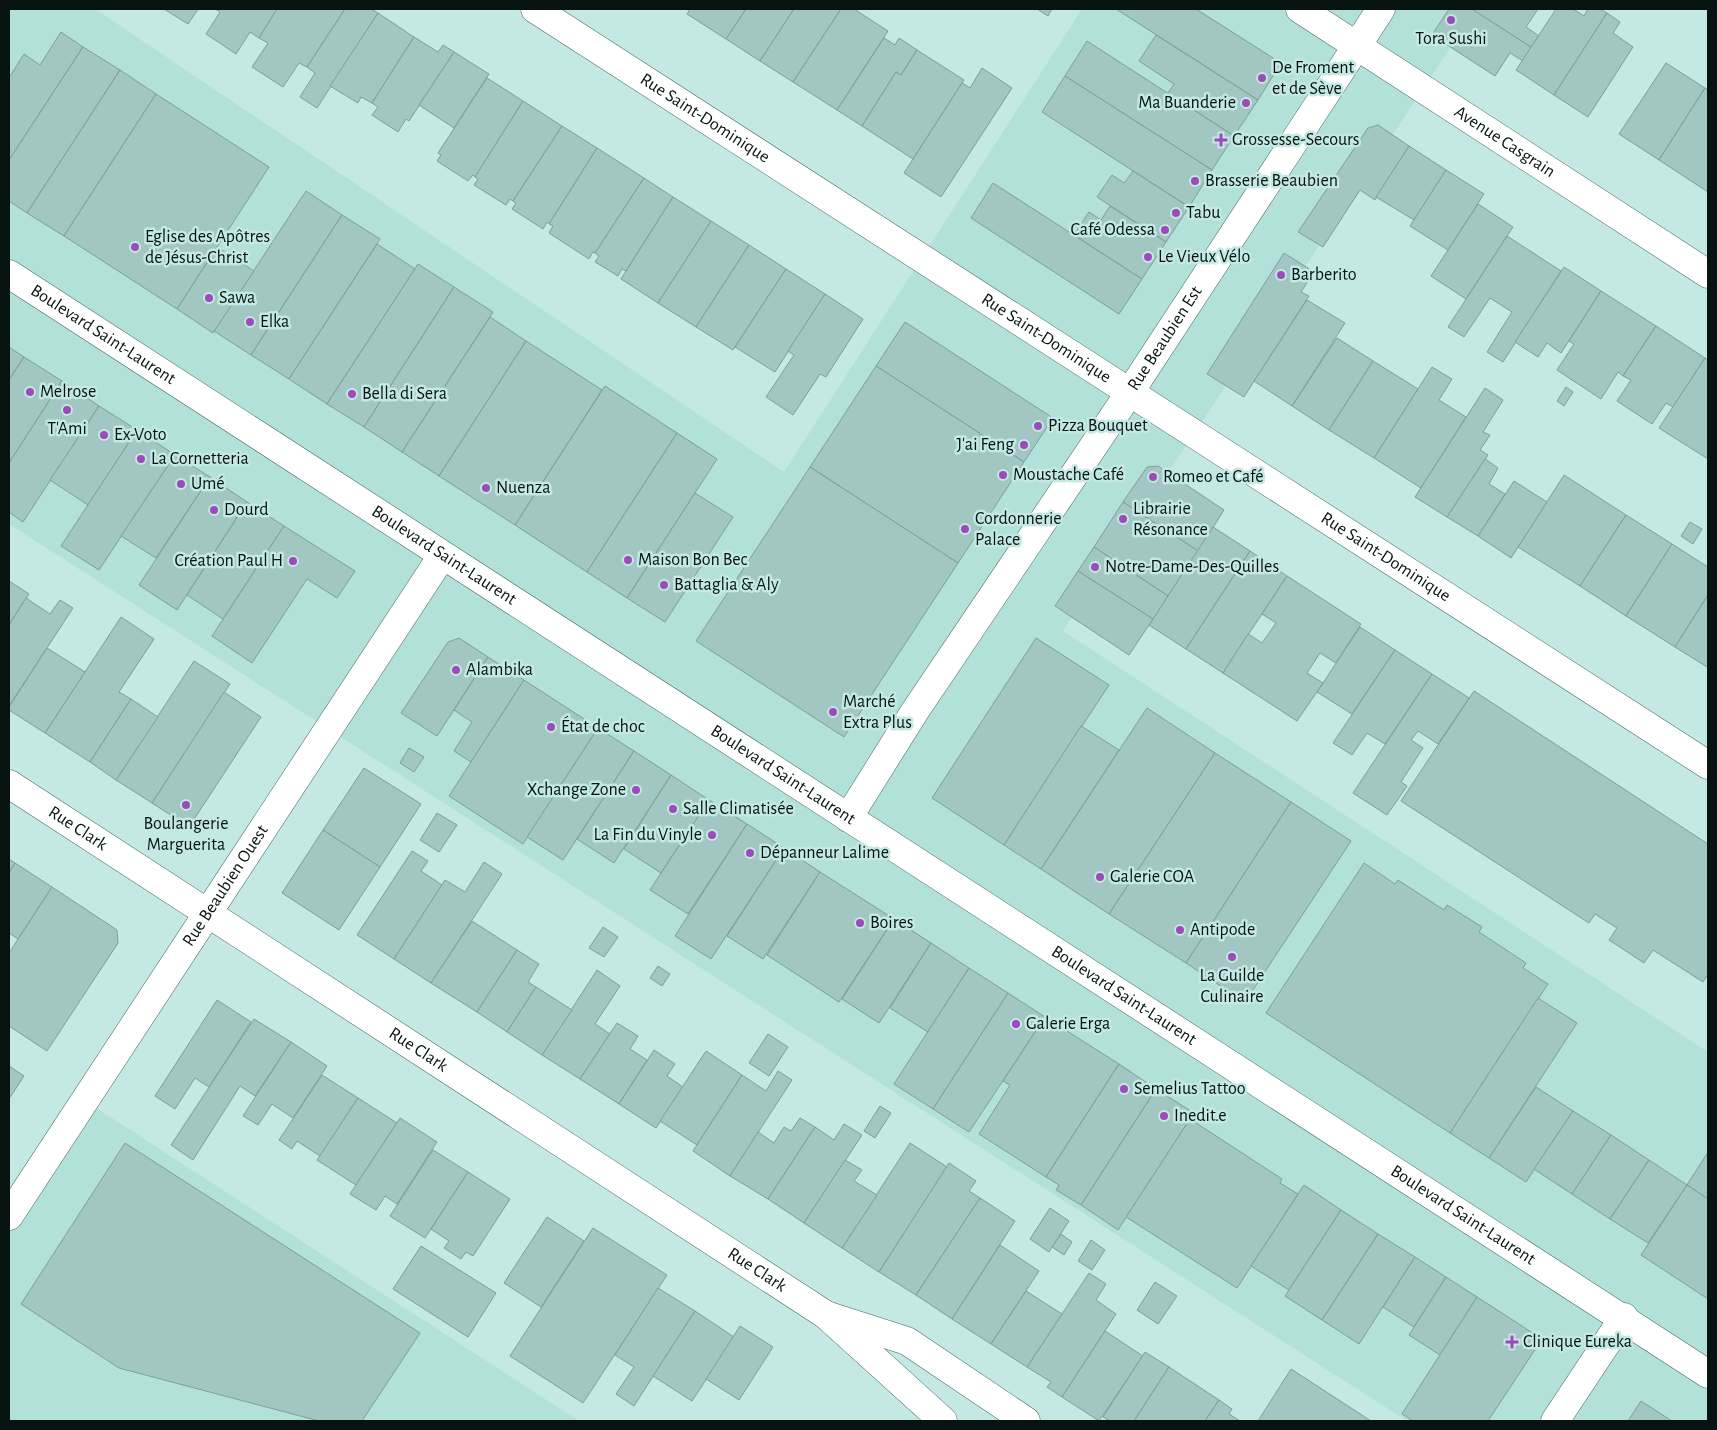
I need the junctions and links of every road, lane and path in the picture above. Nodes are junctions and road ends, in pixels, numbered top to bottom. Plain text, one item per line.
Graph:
1 (535, 9) edge
2 (1300, 9) edge
3 (1381, 9) edge
4 (1357, 46) junction
5 (9, 274) edge
6 (1708, 274) edge
7 (1130, 392) junction
8 (442, 556) junction
9 (1708, 765) edge
10 (9, 784) edge
11 (848, 818) junction
12 (207, 913) junction
13 (9, 1216) edge
14 (826, 1315) junction
15 (1624, 1317) junction
16 (1708, 1374) edge
17 (943, 1421) edge
18 (1026, 1421) edge
19 (1555, 1421) edge

1 - 7 street, Rue Saint-Dominique
2 - 4 street, Avenue Casgrain
3 - 4 street, Rue Beaubien Est
4 - 6 street, Avenue Casgrain
4 - 7 street, Rue Beaubien Est
5 - 8 street, Boulevard Saint-Laurent
7 - 9 street, Rue Saint-Dominique
7 - 11 street, Rue Beaubien Est
8 - 11 street, Boulevard Saint-Laurent
8 - 12 street, Rue Beaubien Ouest
10 - 12 street, Rue Clark
11 - 15 street, Boulevard Saint-Laurent
12 - 13 street, Rue Beaubien Ouest
12 - 14 street, Rue Clark
14 - 17 street, Rue Clark
14 - 18 street, Rue Clark
15 - 16 street, Boulevard Saint-Laurent
15 - 19 street

